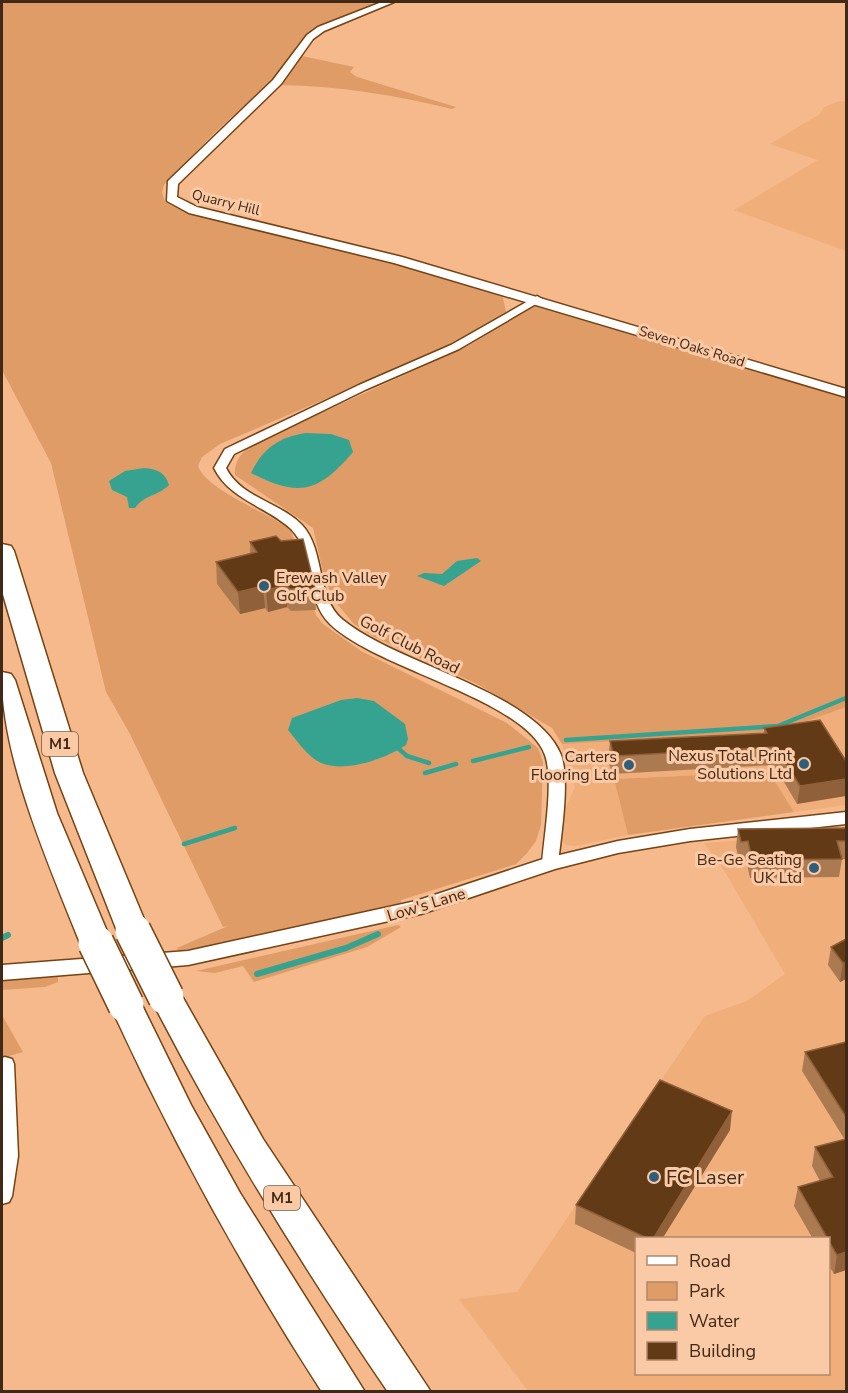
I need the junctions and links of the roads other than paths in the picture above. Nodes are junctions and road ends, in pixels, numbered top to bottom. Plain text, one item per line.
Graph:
1 (390, 2) edge
2 (434, 2) edge
3 (448, 2) edge
4 (510, 292) junction
5 (537, 299) junction
6 (513, 314) junction
7 (846, 393) edge
8 (2, 551) edge
9 (2, 680) edge
10 (846, 818) edge
11 (550, 864) junction
12 (2, 974) edge
13 (5, 1065) dead end
14 (2, 1196) edge
15 (345, 1392) edge
16 (411, 1392) edge

1 - 4 street, Quarry Hill
2 - 3 street
4 - 5 street, Quarry Hill
4 - 6 street
5 - 6 street, Golf Club Road
5 - 7 street, Seven Oaks Road
6 - 11 street, Golf Club Road
8 - 16 highway, M1, bridge
9 - 15 highway, M1, bridge
10 - 11 street, Low's Lane
11 - 12 street, Low's Lane
13 - 14 street

